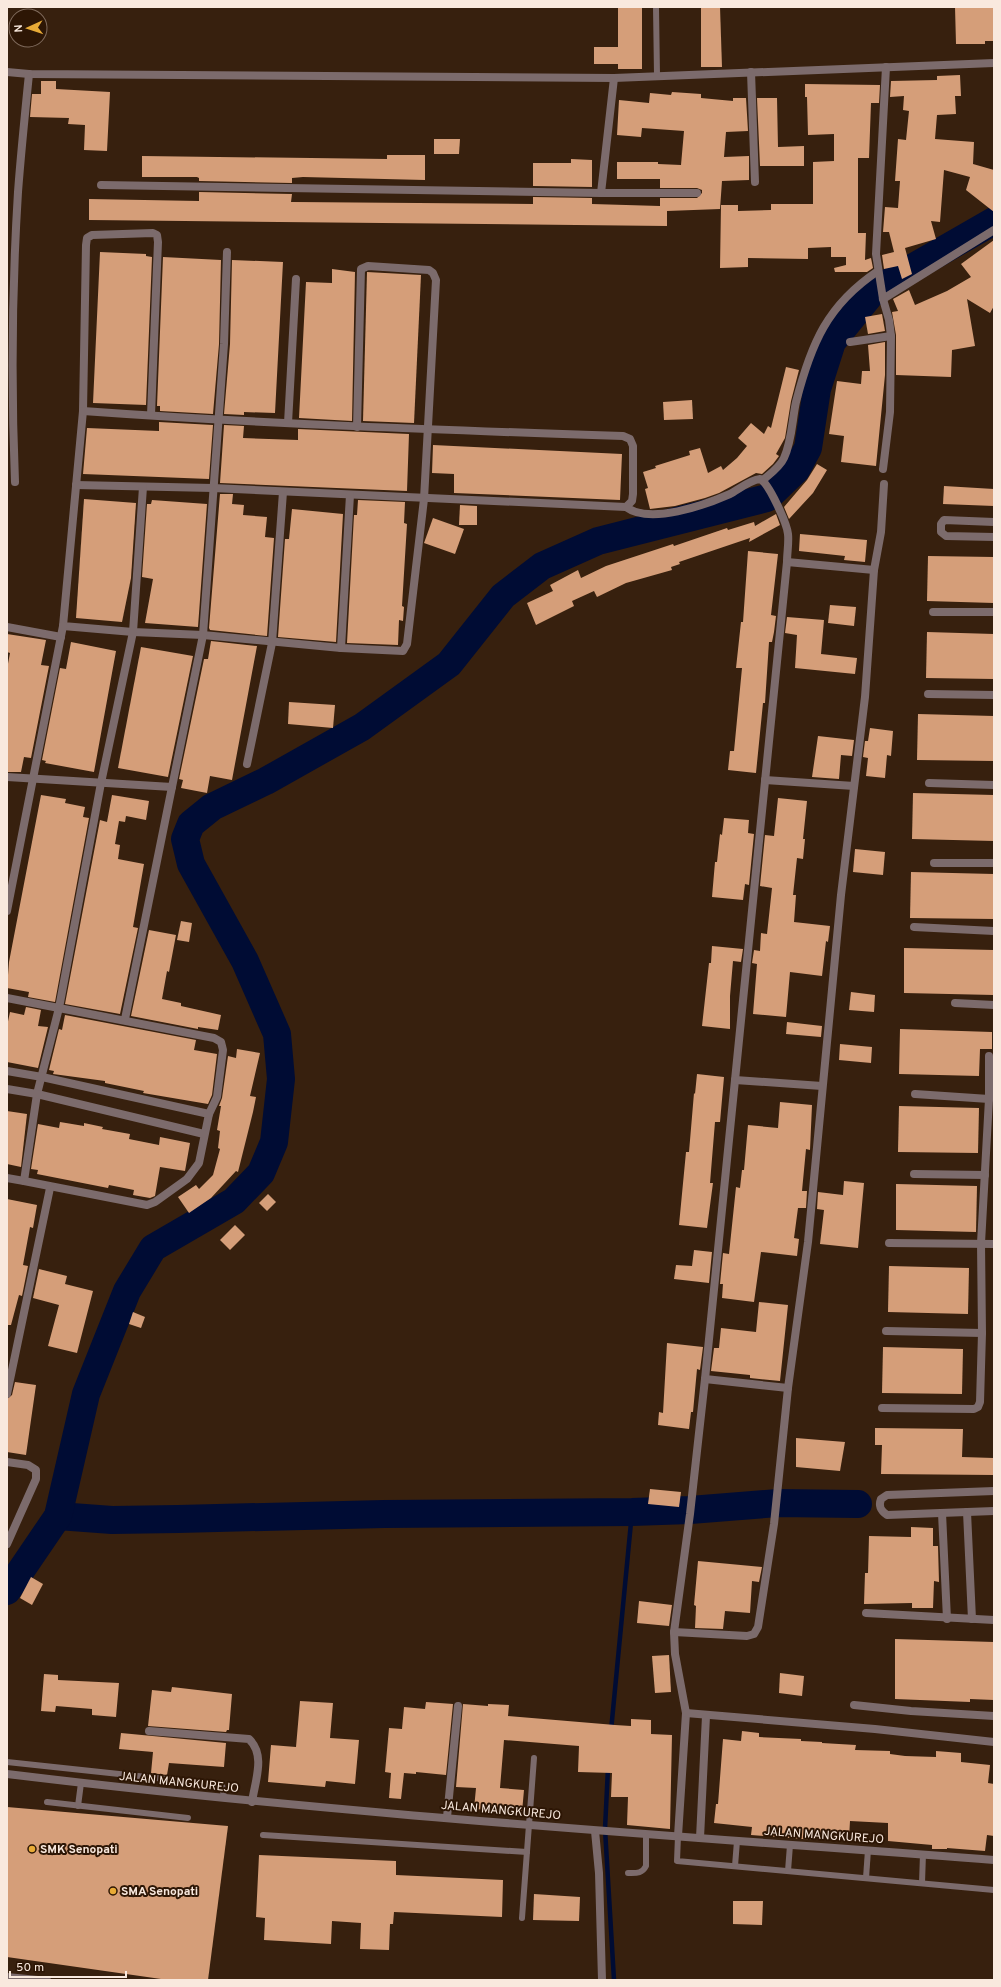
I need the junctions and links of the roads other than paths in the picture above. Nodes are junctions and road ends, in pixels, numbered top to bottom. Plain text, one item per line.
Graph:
1 (656, 7) edge
2 (994, 63) edge
3 (886, 67) junction
4 (7, 72) edge
5 (751, 72) junction
6 (29, 74) junction
7 (657, 75) junction
8 (614, 78) junction
9 (755, 182) dead end
10 (101, 185) dead end
11 (601, 193) junction
12 (697, 193) dead end
13 (994, 230) edge
14 (227, 252) dead end
15 (879, 275) junction
16 (296, 279) dead end
17 (882, 296) junction
18 (10, 331) edge
19 (891, 336) junction
20 (850, 342) dead end
21 (83, 410) junction
22 (150, 415) junction
23 (218, 420) junction
24 (288, 423) junction
25 (357, 426) junction
26 (427, 430) junction
27 (883, 469) dead end
28 (764, 481) junction
29 (15, 482) dead end
30 (884, 484) dead end
31 (76, 485) junction
32 (143, 487) junction
33 (213, 488) junction
34 (283, 492) junction
35 (350, 495) junction
36 (424, 499) junction
37 (626, 507) junction
38 (994, 522) edge
39 (994, 538) edge
40 (787, 562) junction
41 (874, 570) junction
42 (933, 612) dead end
43 (994, 612) edge
44 (63, 626) junction
45 (7, 627) edge
46 (133, 632) junction
47 (203, 635) junction
48 (61, 637) junction
49 (272, 643) junction
50 (341, 648) junction
51 (928, 694) dead end
52 (994, 695) edge
53 (247, 764) dead end
54 (7, 777) edge
55 (32, 779) junction
56 (765, 780) junction
57 (101, 783) junction
58 (929, 783) dead end
59 (994, 785) edge
60 (854, 786) junction
61 (172, 787) junction
62 (934, 863) dead end
63 (994, 863) edge
64 (7, 912) edge
65 (914, 927) dead end
66 (994, 931) edge
67 (7, 998) edge
68 (955, 1003) dead end
69 (994, 1005) edge
70 (59, 1008) junction
71 (125, 1020) junction
72 (989, 1056) dead end
73 (7, 1071) edge
74 (42, 1077) junction
75 (735, 1080) junction
76 (822, 1086) junction
77 (7, 1089) edge
78 (37, 1094) junction
79 (915, 1094) dead end
80 (989, 1099) junction
81 (209, 1114) junction
82 (204, 1134) junction
83 (914, 1174) dead end
84 (985, 1175) junction
85 (7, 1178) edge
86 (24, 1181) junction
87 (50, 1188) junction
88 (888, 1243) dead end
89 (981, 1243) junction
90 (994, 1244) edge
91 (886, 1331) dead end
92 (982, 1333) junction
93 (705, 1379) junction
94 (788, 1388) junction
95 (7, 1394) edge
96 (882, 1408) dead end
97 (7, 1462) edge
98 (994, 1491) edge
99 (994, 1511) edge
100 (967, 1512) junction
101 (942, 1513) junction
102 (7, 1544) edge
103 (866, 1613) dead end
104 (947, 1619) junction
105 (972, 1619) junction
106 (994, 1620) edge
107 (674, 1632) junction
108 (854, 1705) dead end
109 (458, 1706) dead end
110 (686, 1713) junction
111 (706, 1716) junction
112 (994, 1716) edge
113 (149, 1731) dead end
114 (994, 1742) edge
115 (534, 1758) dead end
116 (7, 1762) edge
117 (64, 1768) junction
118 (7, 1774) edge
119 (140, 1776) junction
120 (62, 1781) junction
121 (81, 1784) junction
122 (139, 1790) junction
123 (224, 1798) junction
124 (47, 1802) dead end
125 (252, 1802) junction
126 (78, 1806) junction
127 (447, 1817) junction
128 (188, 1818) dead end
129 (529, 1824) junction
130 (599, 1831) junction
131 (646, 1834) junction
132 (263, 1835) dead end
133 (678, 1836) junction
134 (700, 1838) junction
135 (737, 1841) junction
136 (790, 1845) junction
137 (868, 1850) junction
138 (527, 1852) junction
139 (923, 1854) junction
140 (994, 1860) edge
141 (735, 1866) junction
142 (788, 1871) junction
143 (628, 1873) dead end
144 (866, 1878) junction
145 (922, 1883) junction
146 (994, 1890) edge
147 (522, 1918) dead end
148 (7, 1976) edge
149 (48, 1980) edge
150 (602, 1980) edge

1 - 7 lane
2 - 3 street
3 - 5 street
3 - 15 street
4 - 6 street
5 - 7 street
5 - 9 street
6 - 8 street
6 - 18 street
7 - 8 street
8 - 11 street
10 - 11 street
11 - 12 street
13 - 17 street
14 - 23 street
15 - 17 street
15 - 28 street
16 - 24 street
17 - 19 street
18 - 29 street
19 - 20 street
19 - 27 street
21 - 22 street
21 - 22 street
21 - 31 street
22 - 23 street
23 - 24 street
23 - 33 street
24 - 25 street
25 - 26 street
25 - 26 street
26 - 36 street
26 - 37 street
28 - 37 street
28 - 40 street
30 - 41 street
31 - 32 street
31 - 44 street
32 - 33 street
32 - 46 street
33 - 34 street
33 - 47 street
34 - 35 street
34 - 49 street
35 - 36 street
35 - 50 street
36 - 37 street
36 - 50 street
38 - 39 street
40 - 41 street
40 - 56 street
41 - 60 street
42 - 43 street
44 - 46 street
44 - 48 street
45 - 48 street
46 - 47 street
46 - 57 street
47 - 49 street
47 - 61 street
48 - 55 street
49 - 50 street
49 - 53 street
51 - 52 street
54 - 55 street
55 - 57 street
55 - 64 street
56 - 60 street
56 - 75 street
57 - 61 street
57 - 70 street
58 - 59 street
60 - 76 street
61 - 71 street
62 - 63 street
65 - 66 street
67 - 70 street
68 - 69 street
70 - 71 street
70 - 74 street
71 - 81 street
72 - 80 street
73 - 74 street
74 - 78 street
74 - 81 street
75 - 76 street
75 - 93 street
76 - 94 street
77 - 78 street
78 - 82 street
78 - 86 street
79 - 80 street
80 - 84 street
81 - 82 street
82 - 87 street
83 - 84 street
84 - 89 street
85 - 86 street
86 - 87 street
87 - 95 street
88 - 89 street
89 - 90 street
89 - 92 street
91 - 92 street
92 - 96 street
93 - 94 street
93 - 107 street
94 - 107 street
97 - 102 street
98 - 101 street
99 - 100 street
100 - 101 street
100 - 105 street
101 - 104 street
103 - 104 street
104 - 105 street
105 - 106 street
107 - 110 street
108 - 112 street
109 - 127 street
110 - 111 street
110 - 133 street
111 - 114 street
111 - 134 street
113 - 125 street
115 - 129 lane
116 - 117 lane
117 - 119 lane
117 - 120 lane
118 - 120 street, JALAN MANGKUREJO
119 - 122 lane
119 - 123 lane
120 - 121 street, JALAN MANGKUREJO
121 - 122 street, JALAN MANGKUREJO
121 - 126 lane
122 - 123 street, JALAN MANGKUREJO
123 - 125 street, JALAN MANGKUREJO
124 - 126 lane
125 - 127 street, JALAN MANGKUREJO
126 - 128 lane
127 - 129 street, JALAN MANGKUREJO
129 - 130 street, JALAN MANGKUREJO
129 - 138 lane
130 - 131 street, JALAN MANGKUREJO
130 - 150 street
131 - 133 street, JALAN MANGKUREJO
131 - 143 lane
132 - 138 lane
133 - 134 street, JALAN MANGKUREJO
133 - 141 lane
134 - 135 street, JALAN MANGKUREJO
135 - 136 street, JALAN MANGKUREJO
135 - 141 lane
136 - 137 street, JALAN MANGKUREJO
136 - 142 lane
137 - 139 street, JALAN MANGKUREJO
137 - 144 lane
138 - 147 lane
139 - 140 street, JALAN MANGKUREJO
139 - 145 lane
141 - 142 lane
142 - 144 lane
144 - 145 lane
145 - 146 lane
148 - 149 lane

